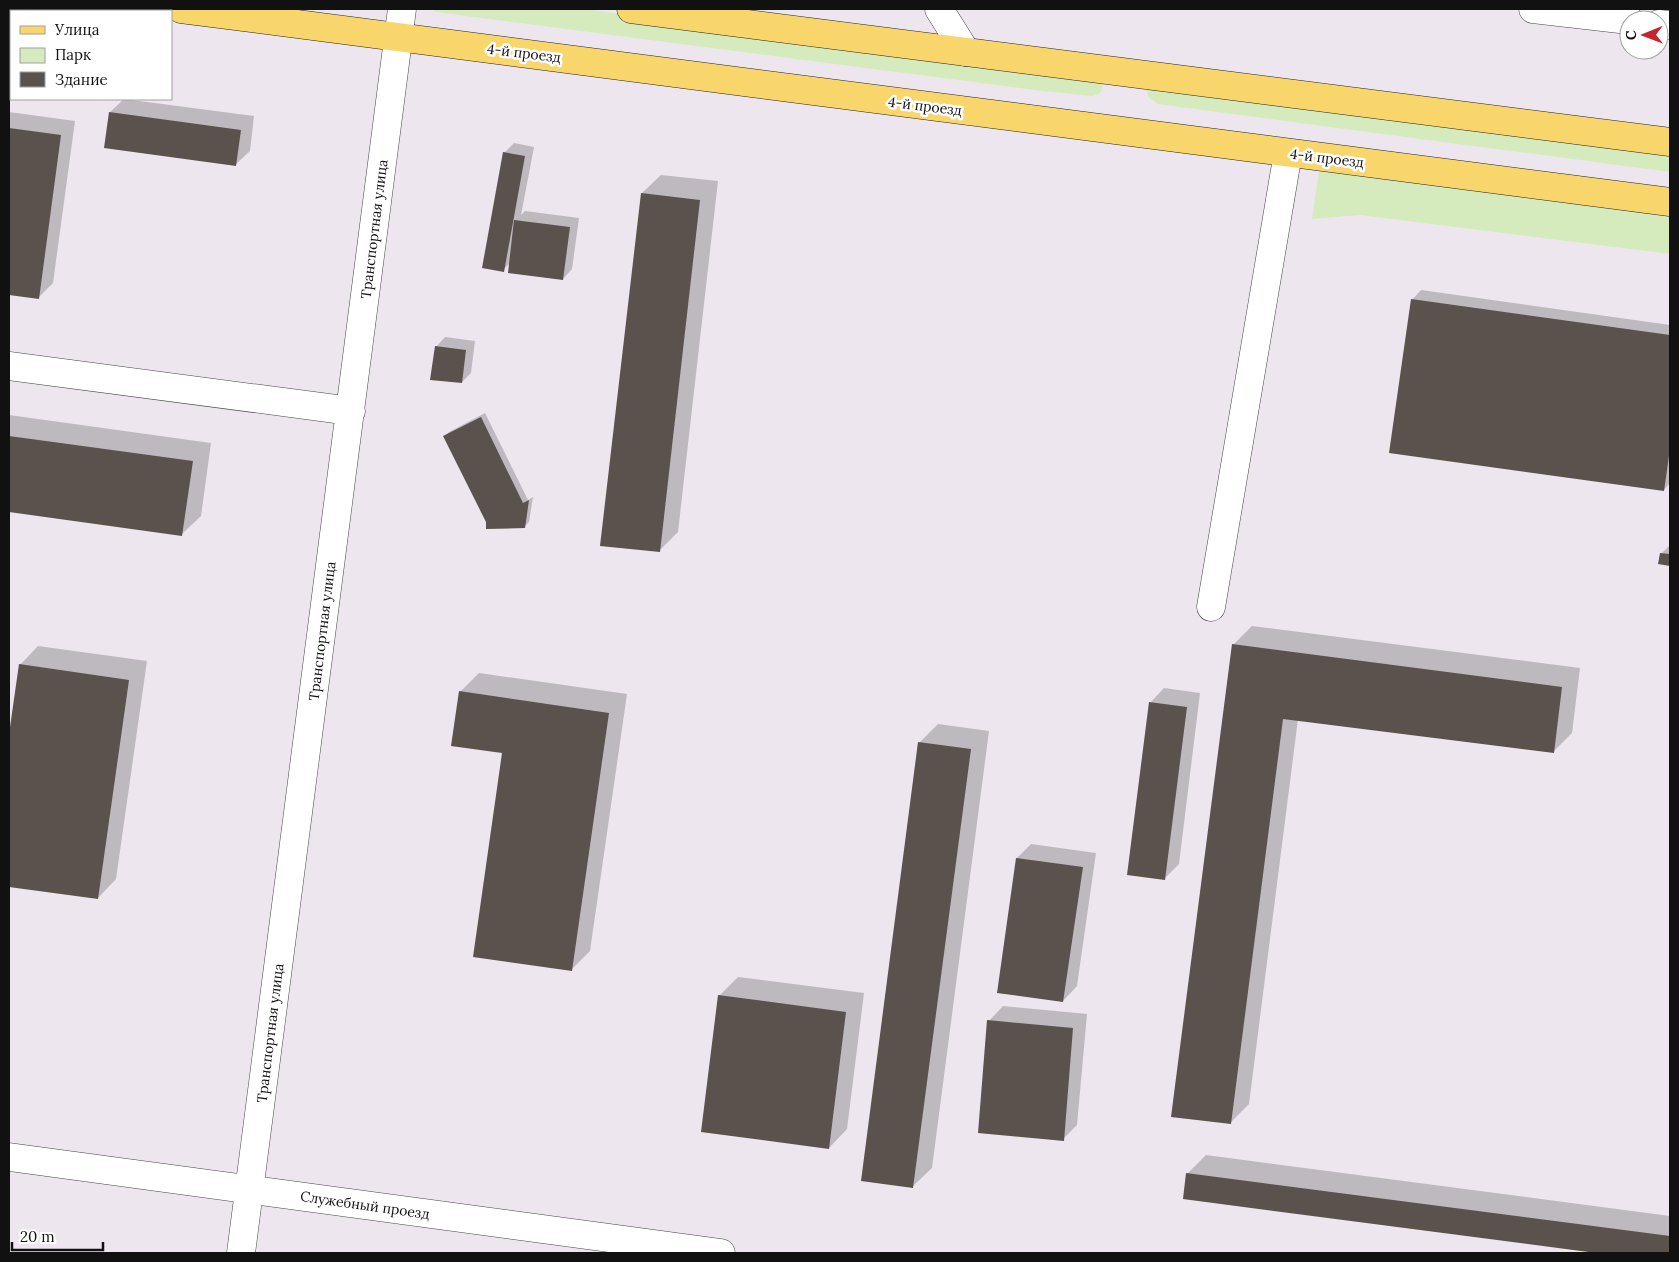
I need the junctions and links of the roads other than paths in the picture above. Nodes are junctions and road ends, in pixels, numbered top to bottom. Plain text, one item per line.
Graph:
1 (180, 9) edge
2 (402, 9) edge
3 (631, 9) edge
4 (939, 9) edge
5 (1532, 9) edge
6 (1619, 19) edge
7 (399, 37) junction
8 (966, 52) junction
9 (1670, 142) edge
10 (1288, 153) junction
11 (1670, 202) edge
12 (9, 366) edge
13 (350, 411) junction
14 (1211, 607) dead end
15 (9, 1157) edge
16 (250, 1189) junction
17 (241, 1253) edge
18 (721, 1253) edge

1 - 7 main road, 4-й проезд
2 - 7 street, Транспортная улица
3 - 8 main road
4 - 8 street
5 - 6 street
7 - 10 main road, 4-й проезд
7 - 13 street, Транспортная улица
8 - 9 main road
10 - 11 main road, 4-й проезд
10 - 14 street
12 - 13 street
13 - 16 street, Транспортная улица
15 - 16 street, Служебный проезд
16 - 17 street, Транспортная улица
16 - 18 street, Служебный проезд

